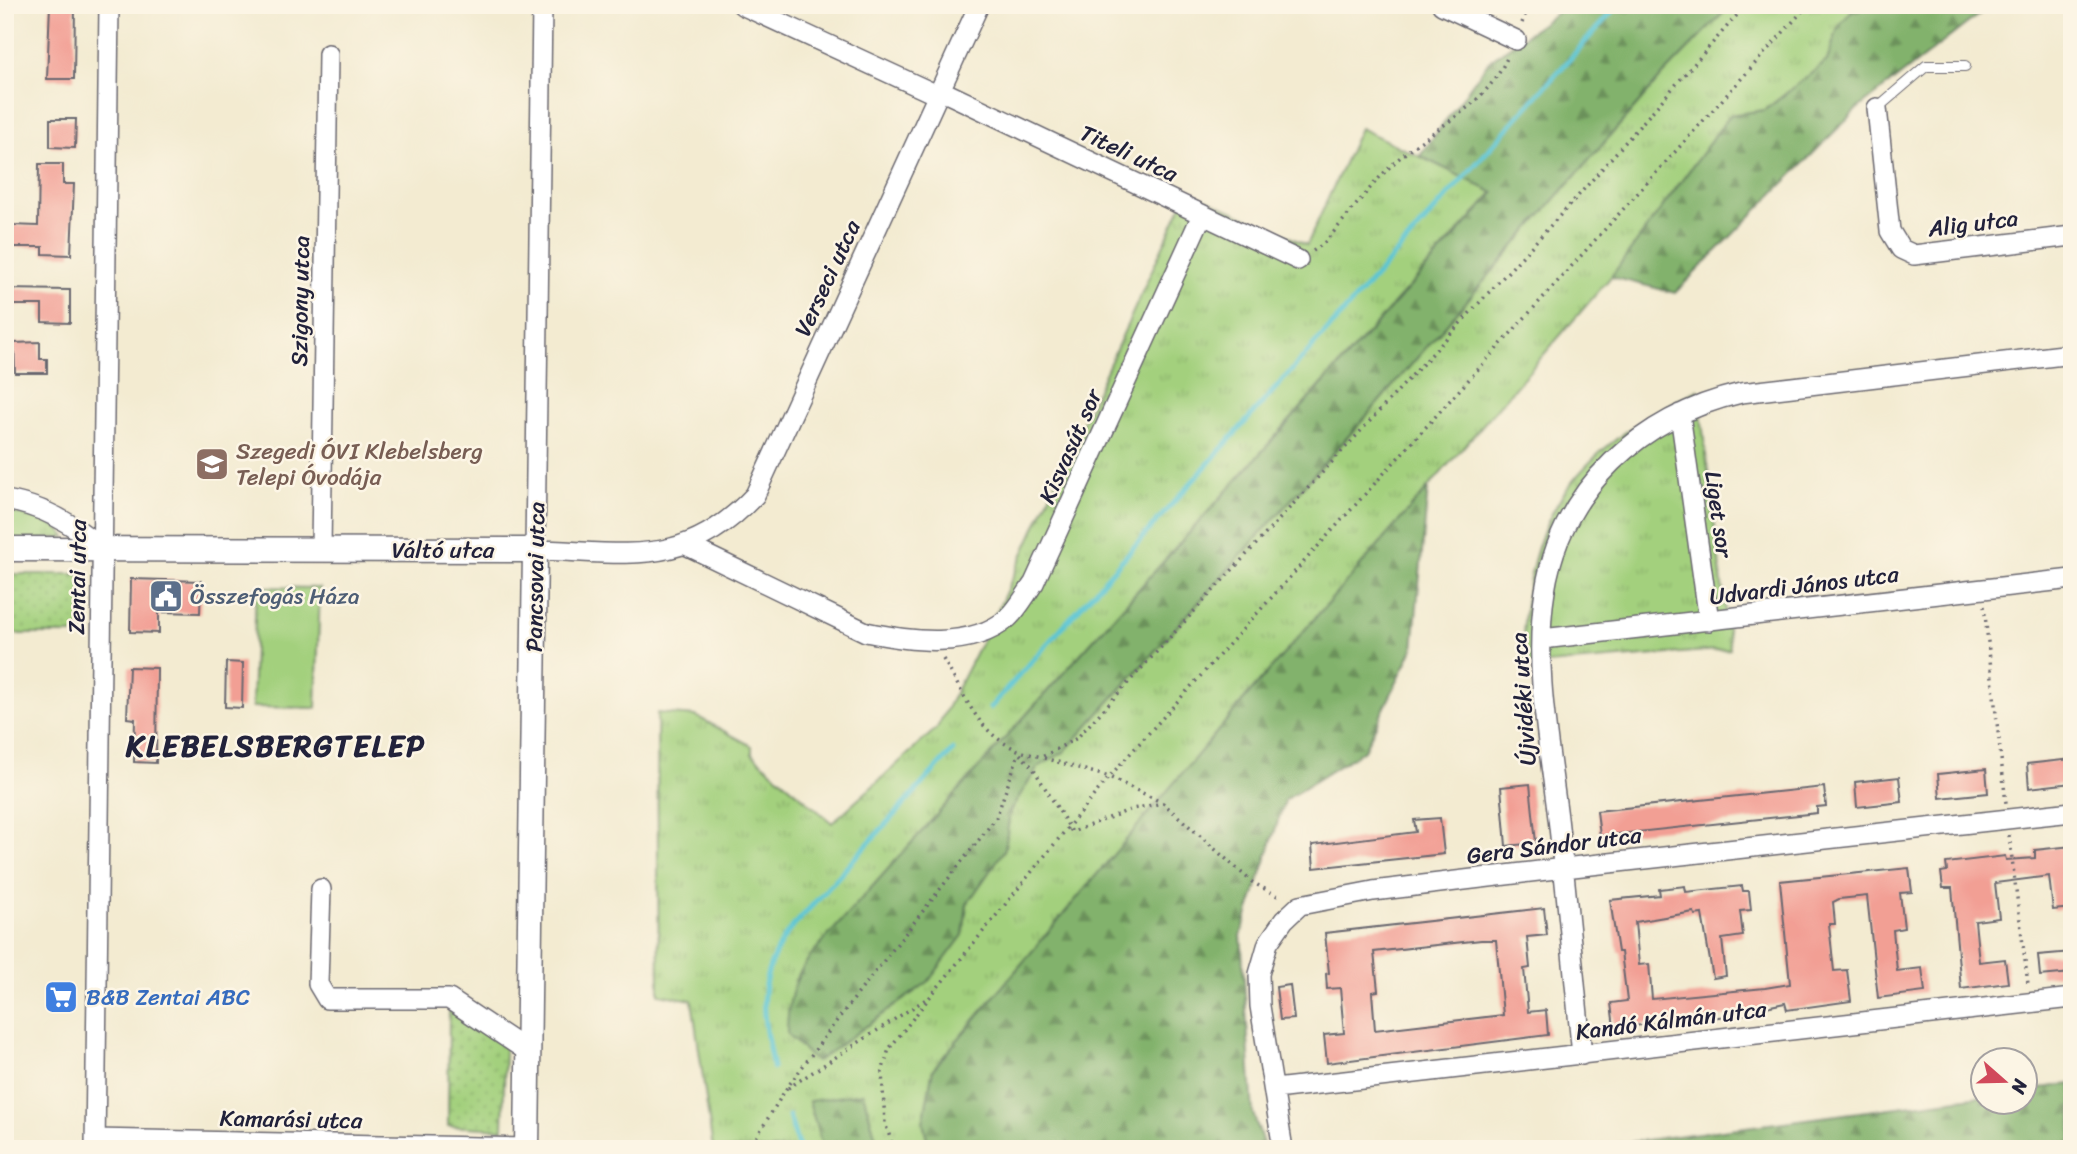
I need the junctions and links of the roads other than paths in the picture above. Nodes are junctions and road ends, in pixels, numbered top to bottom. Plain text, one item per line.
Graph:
1 (109, 5) edge
2 (542, 5) edge
3 (742, 5) edge
4 (979, 5) edge
5 (1442, 5) edge
6 (1516, 40) road end
7 (328, 54) dead end
8 (1965, 66) dead end
9 (938, 93) junction
10 (1877, 108) joint
11 (1202, 215) junction
12 (2072, 236) edge
13 (1298, 260) road end
14 (2072, 354) edge
15 (1680, 414) junction
16 (5, 500) edge
17 (688, 546) junction
18 (101, 548) junction
19 (321, 549) junction
20 (5, 550) edge
21 (536, 550) junction
22 (2072, 579) edge
23 (1709, 621) junction
24 (1542, 639) junction
25 (2072, 811) edge
26 (1564, 868) junction
27 (321, 889) dead end
28 (2072, 998) edge
29 (527, 1051) junction
30 (1582, 1055) junction
31 (1275, 1089) junction
32 (95, 1144) edge
33 (527, 1148) edge
34 (1283, 1149) edge

1 - 18 street, Zentai utca
2 - 21 street, Pancsovai utca
3 - 9 street, Titeli utca
4 - 9 street, Verseci utca
5 - 6 street
7 - 19 street, Szigony utca
8 - 10 lane
9 - 11 street, Titeli utca
9 - 17 street, Verseci utca
10 - 12 street, Alig utca
11 - 13 street, Titeli utca
11 - 17 street, Kisvasút sor
14 - 15 street, Újvidéki utca
15 - 23 street, Liget sor
15 - 24 street, Újvidéki utca
16 - 18 street
17 - 21 street, Váltó utca
18 - 19 street, Váltó utca
18 - 20 street, Váltó utca
18 - 32 street, Zentai utca
19 - 21 street, Váltó utca
21 - 29 street, Pancsovai utca
22 - 23 street, Udvardi János utca
23 - 24 street, Udvardi János utca
24 - 26 street, Újvidéki utca
25 - 26 street, Gera Sándor utca
26 - 30 street, Újvidéki utca
26 - 31 street, Gera Sándor utca
27 - 29 street
28 - 30 street, Kandó Kálmán utca
29 - 33 street, Pancsovai utca
30 - 31 street, Kandó Kálmán utca
31 - 34 street
32 - 33 street, Kamarási utca

